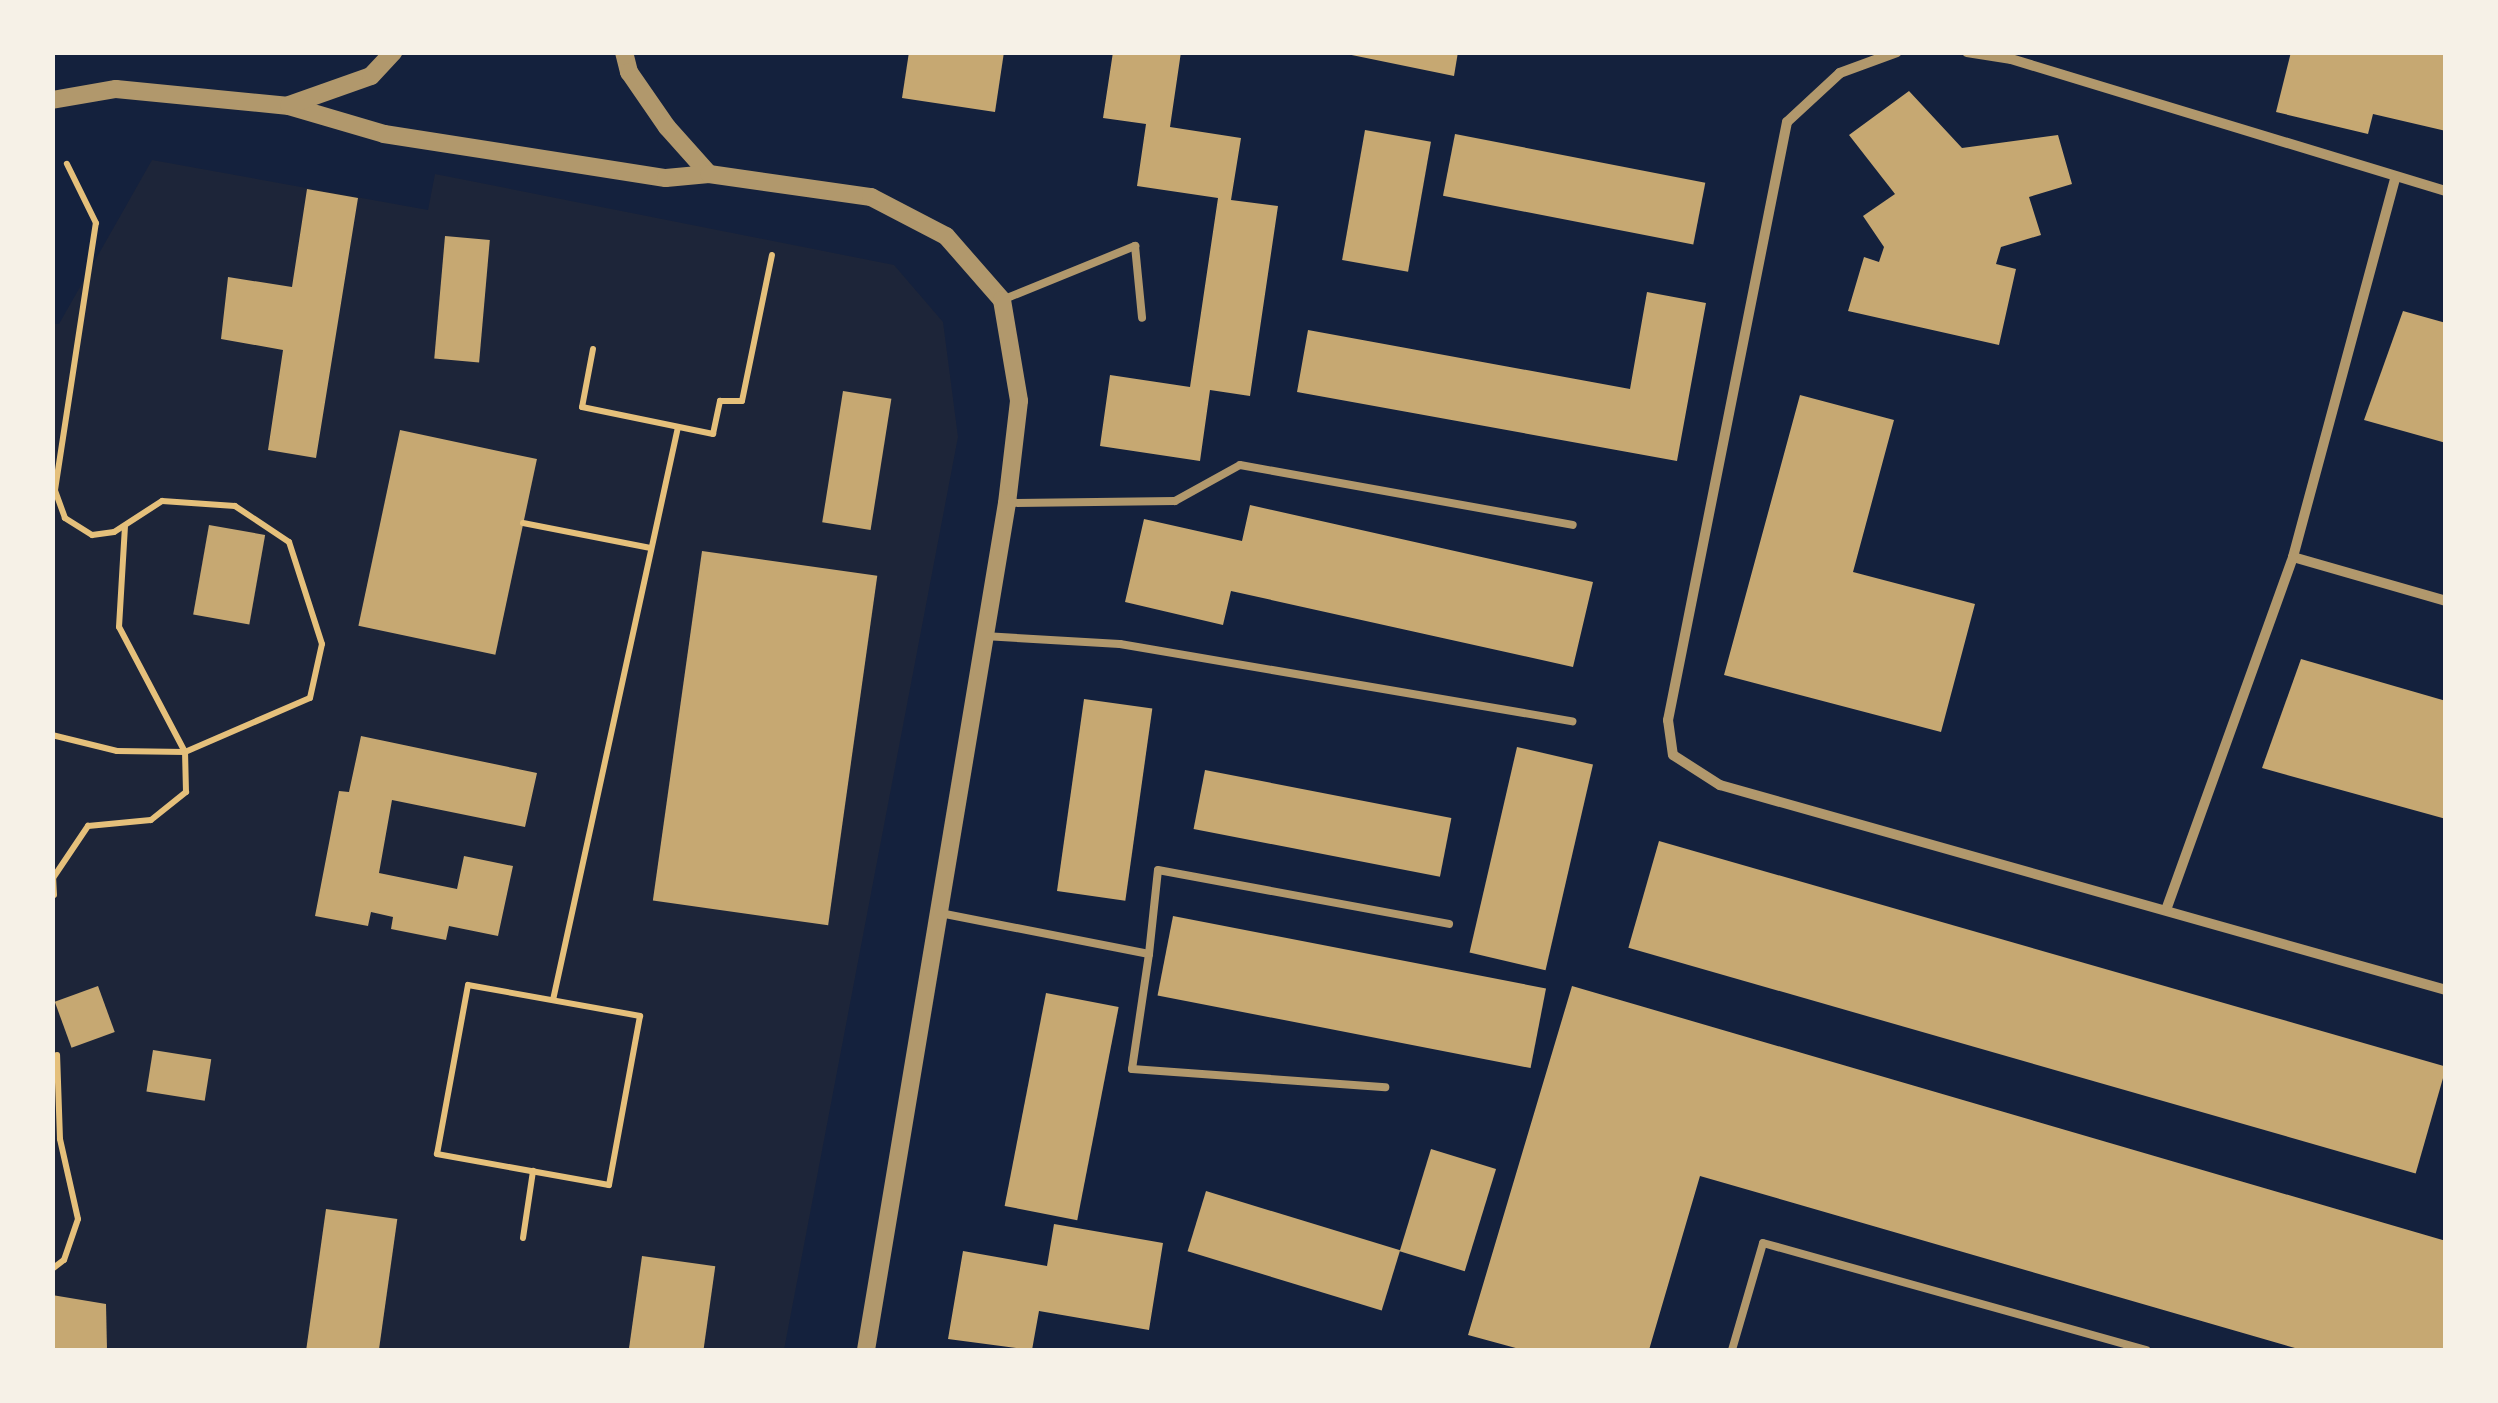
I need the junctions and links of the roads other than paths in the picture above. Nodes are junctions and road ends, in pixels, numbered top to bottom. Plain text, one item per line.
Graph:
1 (392, 52) edge
2 (624, 52) edge
3 (1897, 52) edge
4 (1967, 52) edge
5 (52, 100) edge
6 (289, 106) junction
7 (709, 174) junction
8 (2395, 178) junction
9 (2446, 192) edge
10 (1002, 300) junction
11 (1142, 318) dead end
12 (1007, 503) junction
13 (1573, 525) dead end
14 (2293, 557) junction
15 (2446, 601) edge
16 (984, 636) junction
17 (1572, 722) dead end
18 (2166, 910) junction
19 (940, 913) junction
20 (1450, 924) dead end
21 (1149, 954) junction
22 (2446, 990) edge
23 (1385, 1086) dead end
24 (866, 1350) edge
25 (1732, 1350) edge
26 (2146, 1350) edge

1 - 6 street
2 - 7 street
3 - 18 street
4 - 8 street
5 - 6 street
6 - 7 street
7 - 10 street
8 - 9 street
8 - 14 street
10 - 11 lane
10 - 12 street
12 - 13 lane
12 - 16 street
14 - 15 street
14 - 18 street
16 - 17 lane
16 - 19 street
18 - 22 street
19 - 21 lane
19 - 24 street
20 - 21 lane
21 - 23 lane
25 - 26 lane

